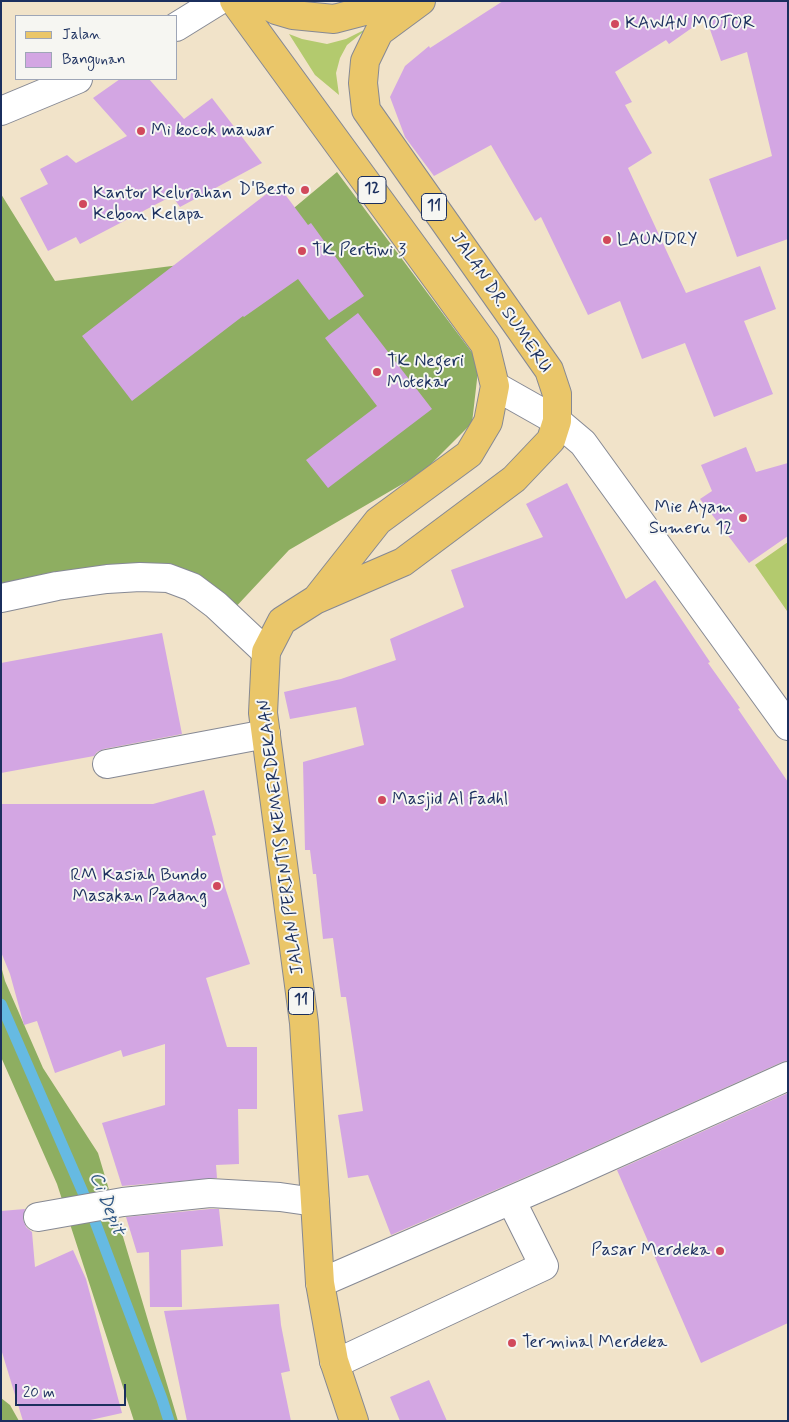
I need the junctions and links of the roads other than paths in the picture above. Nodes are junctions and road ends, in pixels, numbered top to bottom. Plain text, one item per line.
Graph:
1 (218, 1) edge
2 (234, 1) edge
3 (260, 1) edge
4 (403, 1) edge
5 (420, 1) edge
6 (178, 26) edge
7 (76, 80) edge
8 (1, 111) edge
9 (494, 386) junction
10 (557, 421) junction
11 (1, 598) edge
12 (315, 600) junction
13 (266, 652) junction
14 (788, 726) edge
15 (266, 734) junction
16 (107, 764) dead end
17 (788, 1076) edge
18 (511, 1200) junction
19 (315, 1202) junction
20 (51, 1215) dead end
21 (320, 1283) junction
22 (334, 1361) junction
23 (354, 1421) edge

1 - 6 street
2 - 9 main road, JALAN DR. SUMERU / 12
3 - 4 main road
5 - 10 main road, JALAN DR. SUMERU / 11
7 - 8 street
9 - 10 street
9 - 12 main road, JALAN PERINTIS KEMERDEKAAN / 11
10 - 12 main road, JALAN PERINTIS KEMERDEKAAN / 11
10 - 14 street
11 - 13 street
12 - 13 main road, JALAN PERINTIS KEMERDEKAAN / 11
13 - 15 main road, JALAN PERINTIS KEMERDEKAAN / 11
15 - 16 street
15 - 19 main road, JALAN PERINTIS KEMERDEKAAN / 11
17 - 18 street
18 - 21 street
18 - 22 street
19 - 20 street
19 - 21 main road, JALAN PERINTIS KEMERDEKAAN / 11
21 - 22 main road, JALAN PERINTIS KEMERDEKAAN / 11
22 - 23 main road, JALAN PERINTIS KEMERDEKAAN / 11

